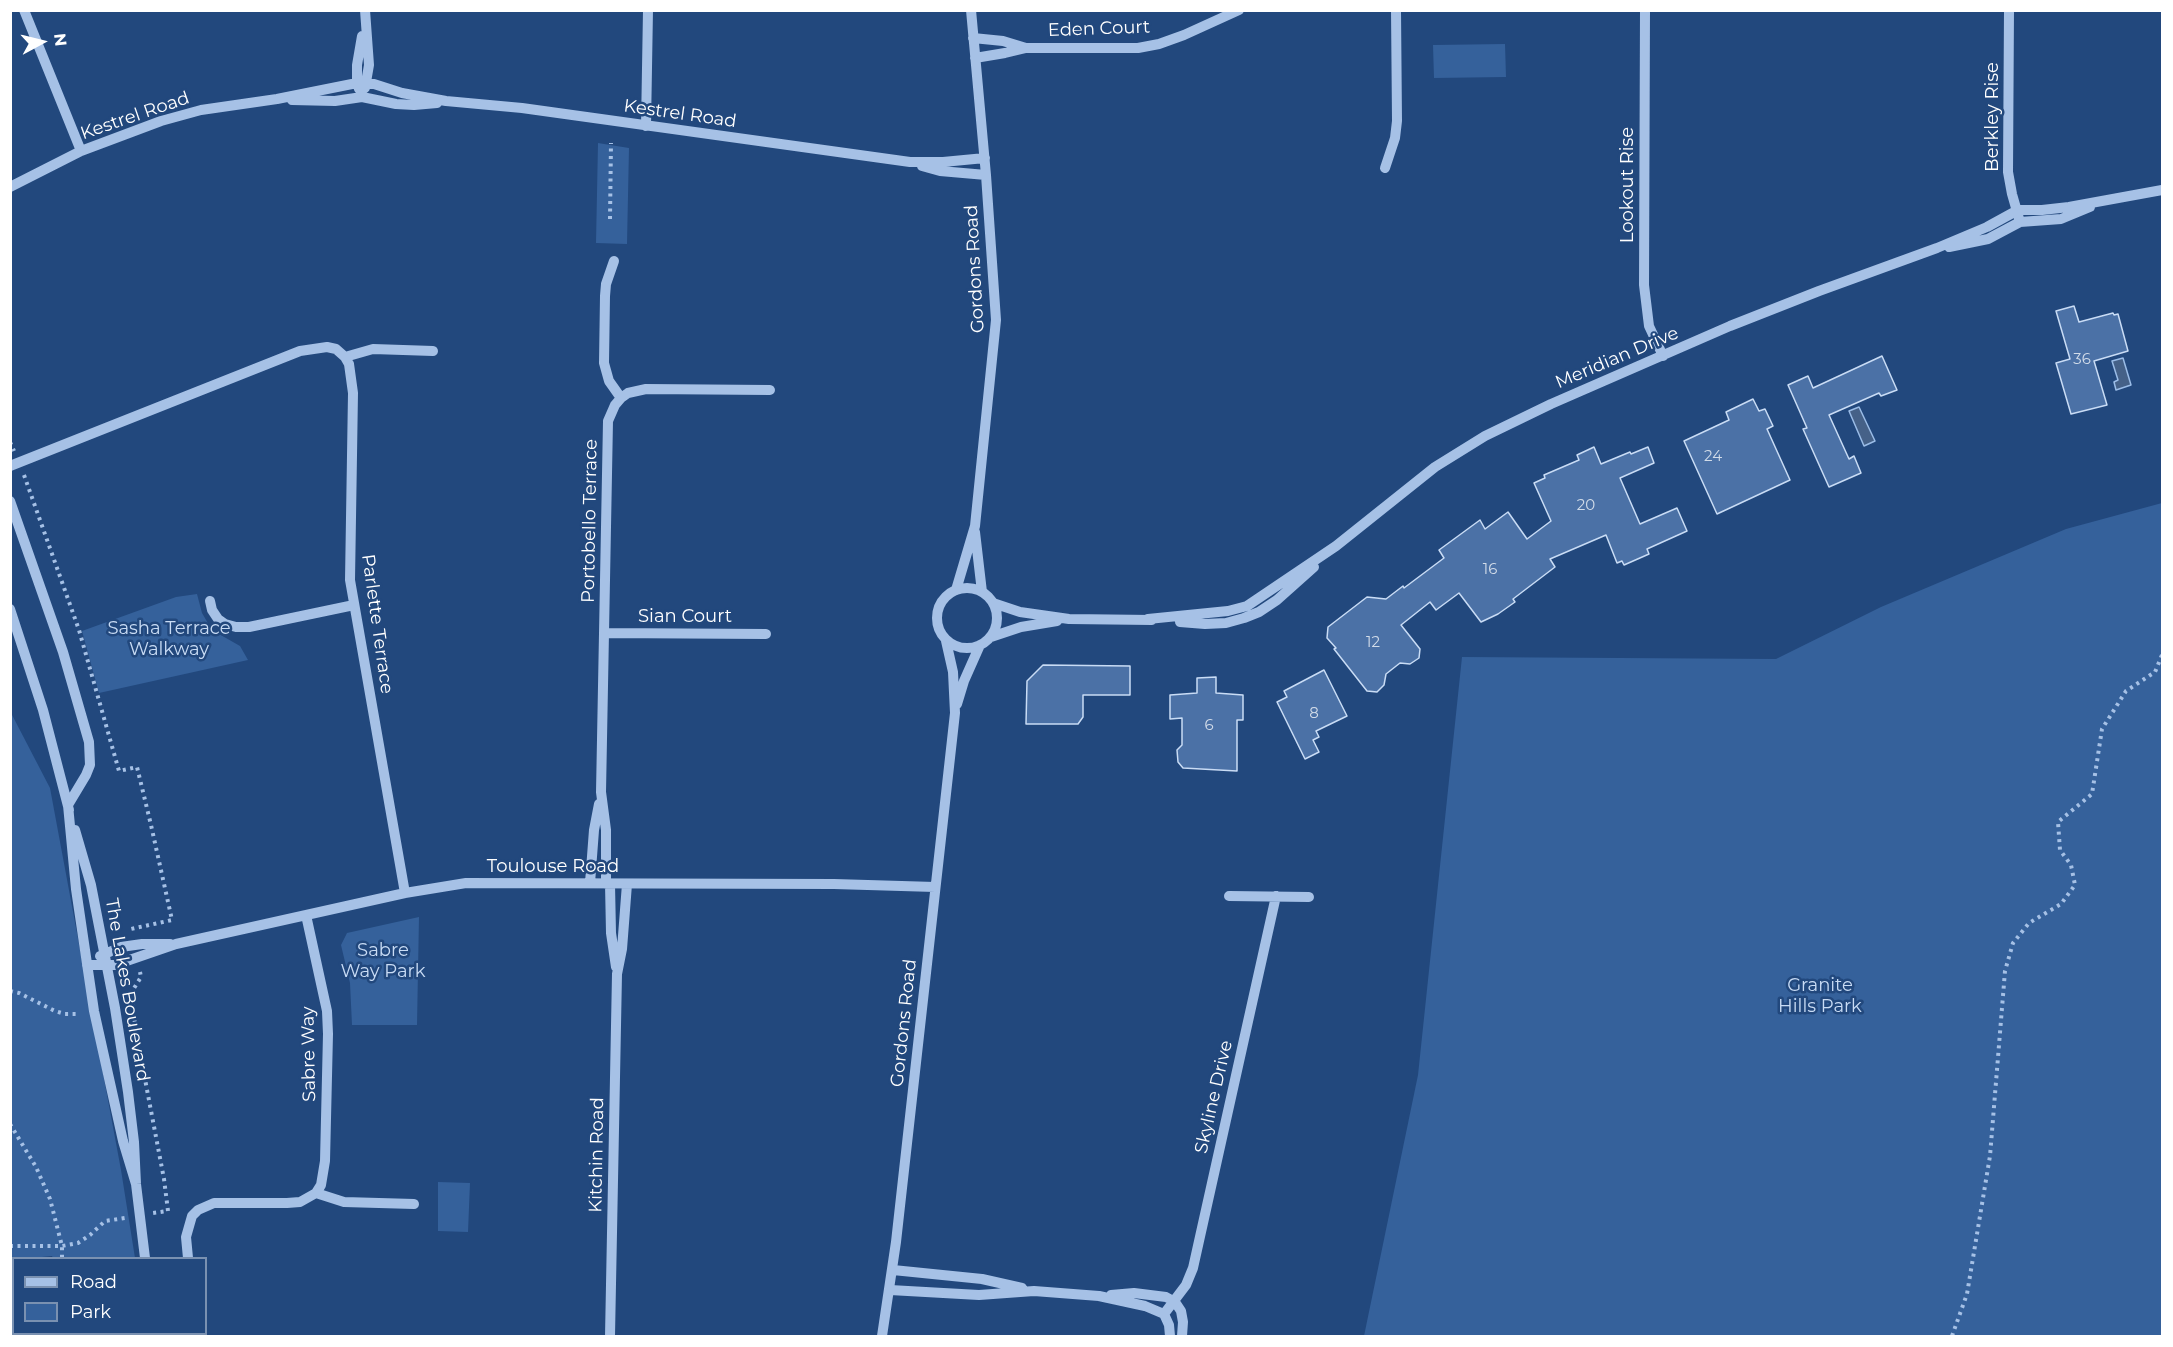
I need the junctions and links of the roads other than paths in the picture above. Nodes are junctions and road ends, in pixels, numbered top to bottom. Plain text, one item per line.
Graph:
1 (24, 10) edge
2 (365, 10) edge
3 (648, 10) edge
4 (971, 10) edge
5 (1239, 10) edge
6 (1396, 10) edge
7 (1645, 10) edge
8 (2009, 10) edge
9 (973, 38) junction
10 (1026, 48) junction
11 (975, 58) junction
12 (362, 83) junction
13 (362, 97) junction
14 (277, 99) junction
15 (446, 101) junction
16 (646, 126) junction
17 (81, 151) junction
18 (985, 158) junction
19 (910, 162) junction
20 (1384, 168) dead end
21 (986, 175) junction
22 (10, 187) edge
23 (2163, 190) edge
24 (2098, 202) junction
25 (2018, 210) junction
26 (2020, 222) junction
27 (1937, 248) junction
28 (614, 261) dead end
29 (433, 351) dead end
30 (1663, 356) junction
31 (345, 357) junction
32 (770, 390) dead end
33 (621, 398) junction
34 (10, 466) edge
35 (10, 501) edge
36 (975, 526) junction
37 (956, 590) junction
38 (982, 592) junction
39 (210, 601) dead end
40 (993, 603) junction
41 (354, 605) junction
42 (10, 609) edge
43 (1069, 619) junction
44 (605, 633) junction
45 (766, 634) dead end
46 (991, 637) junction
47 (946, 641) junction
48 (980, 645) junction
49 (955, 713) junction
50 (601, 792) junction
51 (68, 805) junction
52 (591, 883) junction
53 (608, 884) junction
54 (627, 884) junction
55 (935, 887) junction
56 (405, 893) junction
57 (1229, 896) dead end
58 (1276, 897) junction
59 (1309, 897) dead end
60 (306, 915) junction
61 (176, 944) junction
62 (105, 953) junction
63 (87, 965) junction
64 (107, 965) junction
65 (617, 974) junction
66 (136, 1184) junction
67 (316, 1193) junction
68 (414, 1204) dead end
69 (145, 1257) edge
70 (188, 1257) edge
71 (893, 1270) junction
72 (890, 1290) junction
73 (1034, 1291) junction
74 (1099, 1296) junction
75 (1175, 1302) junction
76 (1164, 1314) junction
77 (610, 1336) edge
78 (882, 1336) edge
79 (1170, 1336) edge
80 (1182, 1336) edge

1 - 17 street
2 - 12 street
3 - 16 street
4 - 9 street, Gordons Road
5 - 10 street, Eden Court
6 - 20 street
7 - 30 street, Lookout Rise
8 - 25 street, Berkley Rise
9 - 10 street, Eden Court
9 - 11 street, Gordons Road
10 - 11 street, Eden Court
11 - 18 street, Gordons Road
12 - 13 street
12 - 14 street, Kestrel Road
12 - 15 street, Kestrel Road
13 - 14 street, Kestrel Road
13 - 15 street, Kestrel Road
14 - 17 street, Kestrel Road
15 - 16 street, Kestrel Road
16 - 19 street, Kestrel Road
17 - 22 street, Kestrel Road
18 - 19 street, Kestrel Road
18 - 21 street, Gordons Road
19 - 21 street, Kestrel Road
21 - 36 street, Gordons Road
23 - 24 street, Meridian Drive
24 - 25 street, Meridian Drive
24 - 26 street, Meridian Drive
25 - 26 street, Berkley Rise
25 - 27 street, Meridian Drive
26 - 27 street, Meridian Drive
27 - 30 street, Meridian Drive
28 - 33 street
29 - 31 street
30 - 43 street, Meridian Drive
31 - 34 street
31 - 41 street, Parlette Terrace
32 - 33 street
33 - 44 street, Portobello Terrace
35 - 51 street
36 - 37 street, Gordons Road
36 - 38 street, Gordons Road
37 - 38 street
37 - 47 street
38 - 40 street
39 - 41 street
40 - 43 street, Meridian Drive
40 - 46 street
41 - 56 street, Parlette Terrace
42 - 51 street, The Lakes Boulevard
43 - 46 street, Meridian Drive
44 - 45 street, Sian Court
44 - 50 street, Portobello Terrace
46 - 48 street
47 - 48 street
47 - 49 street, Gordons Road
48 - 49 street, Gordons Road
49 - 55 street, Gordons Road
50 - 52 street, Portobello Terrace
50 - 53 street, Portobello Terrace
51 - 62 street, The Lakes Boulevard
51 - 63 street, The Lakes Boulevard
52 - 53 street, Toulouse Road
52 - 56 street, Toulouse Road
53 - 54 street, Toulouse Road
53 - 65 street, Kitchin Road
54 - 55 street, Toulouse Road
54 - 65 street, Kitchin Road
55 - 71 street, Gordons Road
56 - 60 street, Toulouse Road
57 - 58 street
58 - 59 street
58 - 75 street, Skyline Drive
60 - 61 street, Toulouse Road
60 - 67 street, Sabre Way
61 - 62 street, Toulouse Road
61 - 64 street, Toulouse Road
62 - 63 street, Toulouse Road
62 - 64 street, The Lakes Boulevard
63 - 64 street, Toulouse Road
63 - 66 street, The Lakes Boulevard
64 - 66 street, The Lakes Boulevard
65 - 77 street, Kitchin Road
66 - 69 street, The Lakes Boulevard
67 - 68 street
67 - 70 street
71 - 72 street, Gordons Road
71 - 73 street
72 - 73 street
72 - 78 street, Gordons Road
73 - 74 street
74 - 75 street
74 - 76 street
75 - 76 street, Skyline Drive
75 - 80 street
76 - 79 street

